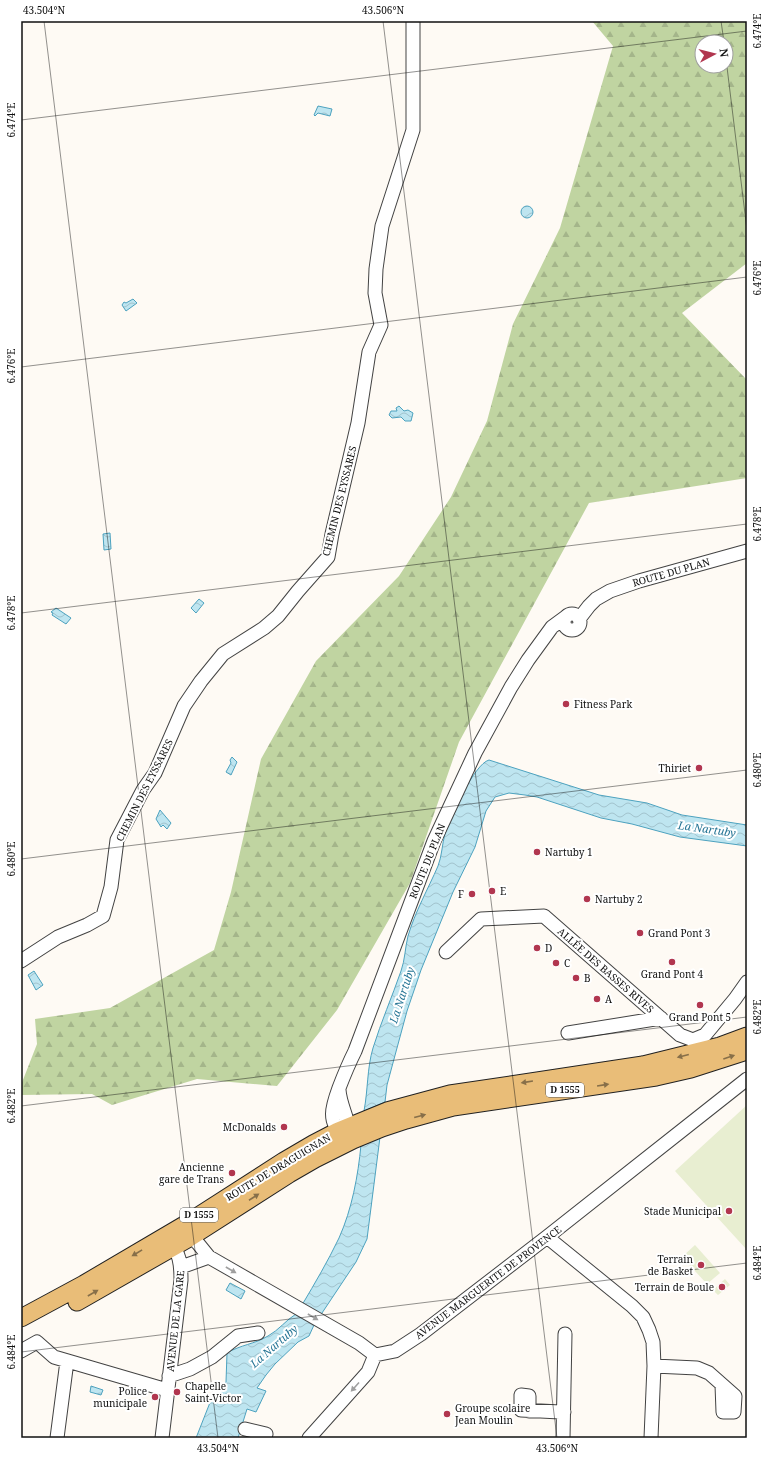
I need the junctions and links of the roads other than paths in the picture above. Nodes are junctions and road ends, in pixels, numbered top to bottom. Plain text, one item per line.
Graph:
1 (413, 21) edge
2 (747, 551) edge
3 (446, 952) dead end
4 (21, 961) edge
5 (747, 982) edge
6 (661, 1018) junction
7 (568, 1033) dead end
8 (747, 1036) edge
9 (747, 1050) edge
10 (747, 1079) edge
11 (351, 1132) junction
12 (246, 1186) junction
13 (547, 1237) junction
14 (196, 1239) junction
15 (166, 1243) junction
16 (209, 1257) junction
17 (181, 1267) junction
18 (21, 1318) edge
19 (21, 1330) edge
20 (258, 1333) dead end
21 (565, 1334) dead end
22 (21, 1351) edge
23 (375, 1354) junction
24 (67, 1361) junction
25 (654, 1366) junction
26 (169, 1376) junction
27 (722, 1385) dead end
28 (167, 1390) junction
29 (529, 1411) dead end
30 (564, 1412) junction
31 (244, 1431) edge
32 (57, 1438) edge
33 (162, 1438) edge
34 (264, 1438) edge
35 (309, 1438) edge
36 (563, 1438) edge
37 (651, 1438) edge

1 - 4 street, CHEMIN DES EYSSARES
2 - 11 street, ROUTE DU PLAN
3 - 6 street, ALLÉE DES BASSES RIVES
5 - 6 street, ALLÉE DES BASSES RIVES
6 - 7 street
8 -> 11 main road, ROUTE DE DRAGUIGNAN / D 1555
11 -> 9 main road, ROUTE DE DRAGUIGNAN / D 1555
10 - 13 street, AVENUE MARGUERITE DE PROVENCE
11 - 12 main road, ROUTE DE DRAGUIGNAN / D 1555
14 -> 11 main road, ROUTE DE DRAGUIGNAN / D 1555
12 - 14 street
12 - 15 main road, ROUTE DE DRAGUIGNAN / D 1555
13 - 23 street, AVENUE MARGUERITE DE PROVENCE
13 - 25 street
14 - 15 main road, ROUTE DE DRAGUIGNAN / D 1555
14 - 16 street
15 - 17 street, AVENUE DE LA GARE
15 -> 18 main road, ROUTE DE DRAGUIGNAN / D 1555
19 -> 15 main road, ROUTE DE DRAGUIGNAN / D 1555
16 - 17 street
16 -> 23 street
17 - 26 street, AVENUE DE LA GARE
20 - 26 street
21 - 30 street
22 - 24 street
23 -> 35 street
24 - 28 street
24 - 32 street
25 - 27 street
25 - 37 street
26 - 28 street, AVENUE DE LA GARE
28 - 33 street, AVENUE DE LA GARE
29 - 30 street
30 - 36 street
31 - 34 street

